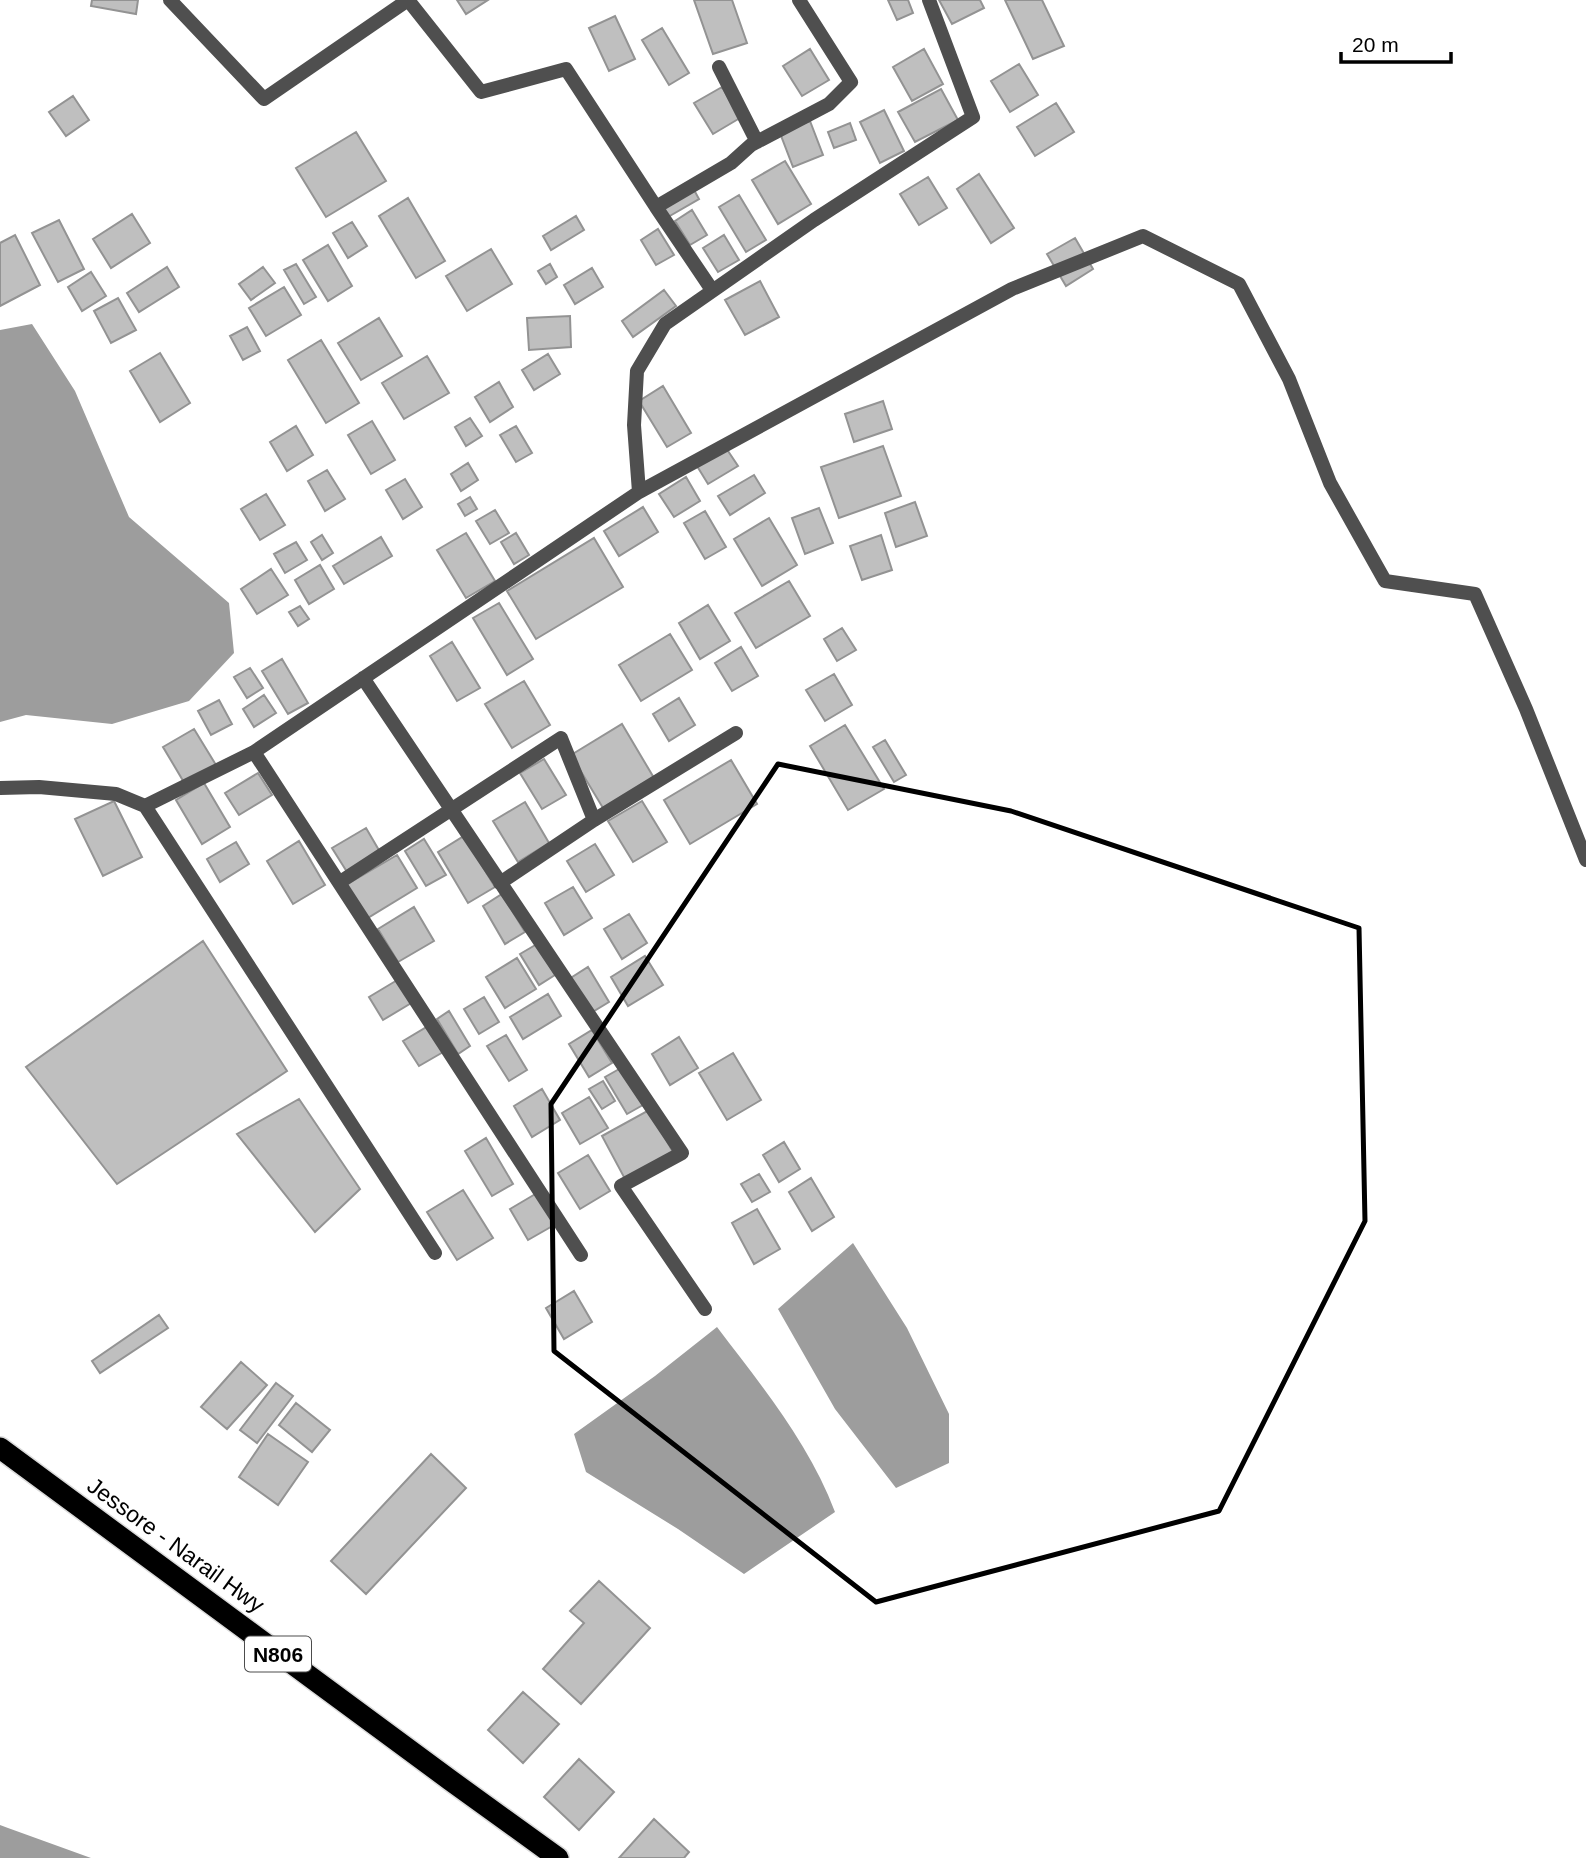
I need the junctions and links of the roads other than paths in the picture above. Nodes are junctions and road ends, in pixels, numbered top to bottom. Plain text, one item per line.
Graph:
1 (170, 0) edge
2 (408, 0) edge
3 (799, 0) edge
4 (929, 0) edge
5 (719, 67) dead end
6 (757, 142) junction
7 (656, 207) junction
8 (710, 287) dead end
9 (639, 492) junction
10 (363, 678) junction
11 (736, 733) dead end
12 (254, 752) junction
13 (0, 788) edge
14 (145, 806) junction
15 (450, 810) junction
16 (594, 820) junction
17 (1586, 860) edge
18 (340, 882) junction
19 (500, 883) junction
20 (435, 1253) dead end
21 (581, 1255) dead end
22 (705, 1308) dead end
23 (0, 1448) edge
24 (558, 1858) edge

1 - 2 street
2 - 7 street
3 - 6 street
4 - 9 street
5 - 6 street
6 - 7 street
7 - 8 street
9 - 10 street
9 - 17 street
10 - 12 street
10 - 15 street
11 - 16 street
12 - 14 street
12 - 18 street
13 - 14 street
14 - 20 street
15 - 16 street
15 - 18 street
15 - 19 street
16 - 19 street
18 - 21 street
19 - 22 street
23 - 24 highway, Jessore - Narail Hwy / N806

